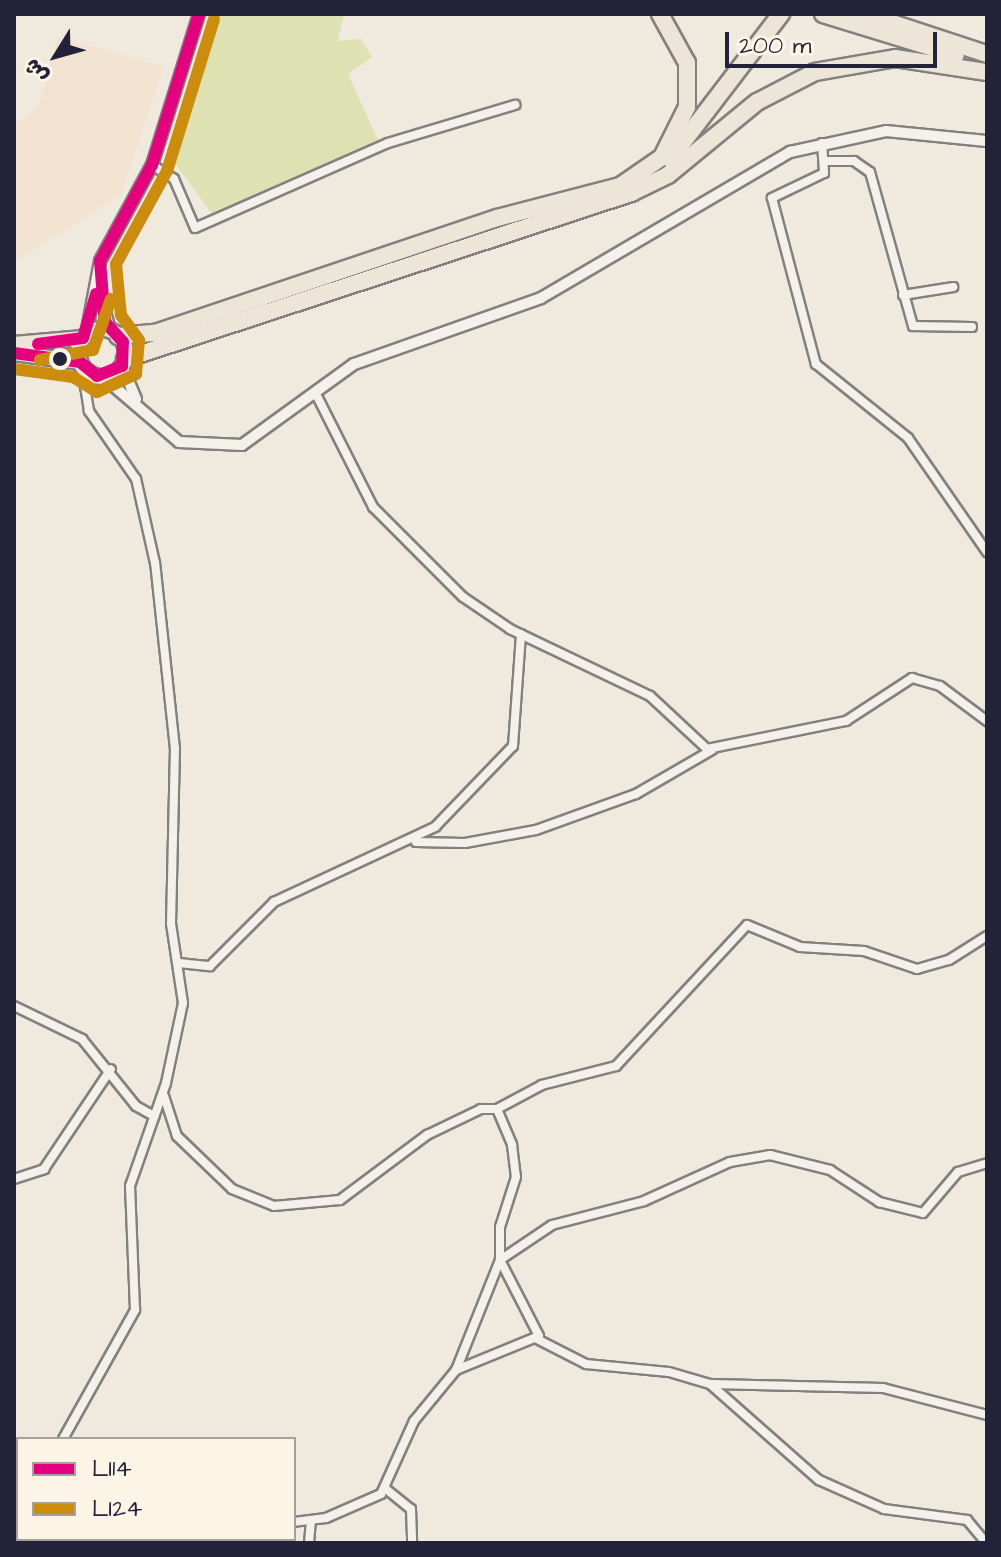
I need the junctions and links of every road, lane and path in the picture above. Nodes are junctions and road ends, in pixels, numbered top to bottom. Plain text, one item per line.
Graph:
1 (199, 14) edge
2 (660, 14) edge
3 (781, 14) edge
4 (790, 14) edge
5 (823, 14) edge
6 (865, 14) edge
7 (756, 44) junction
8 (987, 54) edge
9 (987, 66) edge
10 (987, 72) edge
11 (515, 105) dead end
12 (987, 141) edge
13 (822, 142) junction
14 (828, 161) junction
15 (152, 165) junction
16 (620, 186) junction
17 (645, 188) junction
18 (953, 287) dead end
19 (98, 288) junction
20 (903, 295) junction
21 (972, 327) dead end
22 (114, 333) junction
23 (85, 336) junction
24 (14, 344) edge
25 (14, 353) edge
26 (123, 362) junction
27 (91, 371) junction
28 (85, 387) junction
29 (315, 392) junction
30 (141, 408) junction
31 (987, 552) edge
32 (521, 634) junction
33 (987, 721) edge
34 (712, 750) junction
35 (411, 842) junction
36 (987, 936) edge
37 (179, 963) junction
38 (14, 1006) edge
39 (111, 1069) junction
40 (166, 1083) junction
41 (497, 1109) junction
42 (154, 1116) junction
43 (987, 1163) edge
44 (14, 1179) edge
45 (500, 1260) junction
46 (537, 1339) junction
47 (456, 1370) junction
48 (710, 1384) junction
49 (987, 1415) edge
50 (64, 1437) edge
51 (386, 1489) junction
52 (296, 1522) edge
53 (311, 1522) junction
54 (309, 1543) edge
55 (412, 1543) edge
56 (986, 1543) edge

1 - 15 street
2 - 16 highway
3 - 7 highway
4 - 7 highway
5 - 9 highway
6 - 8 highway
7 - 16 highway
7 - 17 highway
10 - 17 highway
11 - 15 street
12 - 13 street
13 - 14 street
13 - 29 street
14 - 20 street
14 - 31 street
15 - 19 street
16 - 22 highway
17 - 26 highway
18 - 20 street
19 - 22 street
19 - 23 street
20 - 21 street
22 - 23 highway
22 - 26 highway
23 - 24 highway
23 - 27 highway
25 - 27 highway
26 - 27 highway
26 - 30 street
27 - 28 street
27 - 28 street
27 - 30 street
28 - 37 street
29 - 30 street
29 - 32 street
32 - 34 street
32 - 35 street
33 - 34 street
34 - 35 street
35 - 37 street
36 - 41 street
37 - 40 street
38 - 39 street
39 - 42 street
39 - 44 street
40 - 41 street
40 - 42 street
41 - 45 street
42 - 50 street
43 - 45 street
45 - 46 street
45 - 47 street
46 - 47 street
46 - 48 street
47 - 51 street
48 - 49 street
48 - 56 street
51 - 53 street
51 - 55 street
52 - 53 street
53 - 54 street

